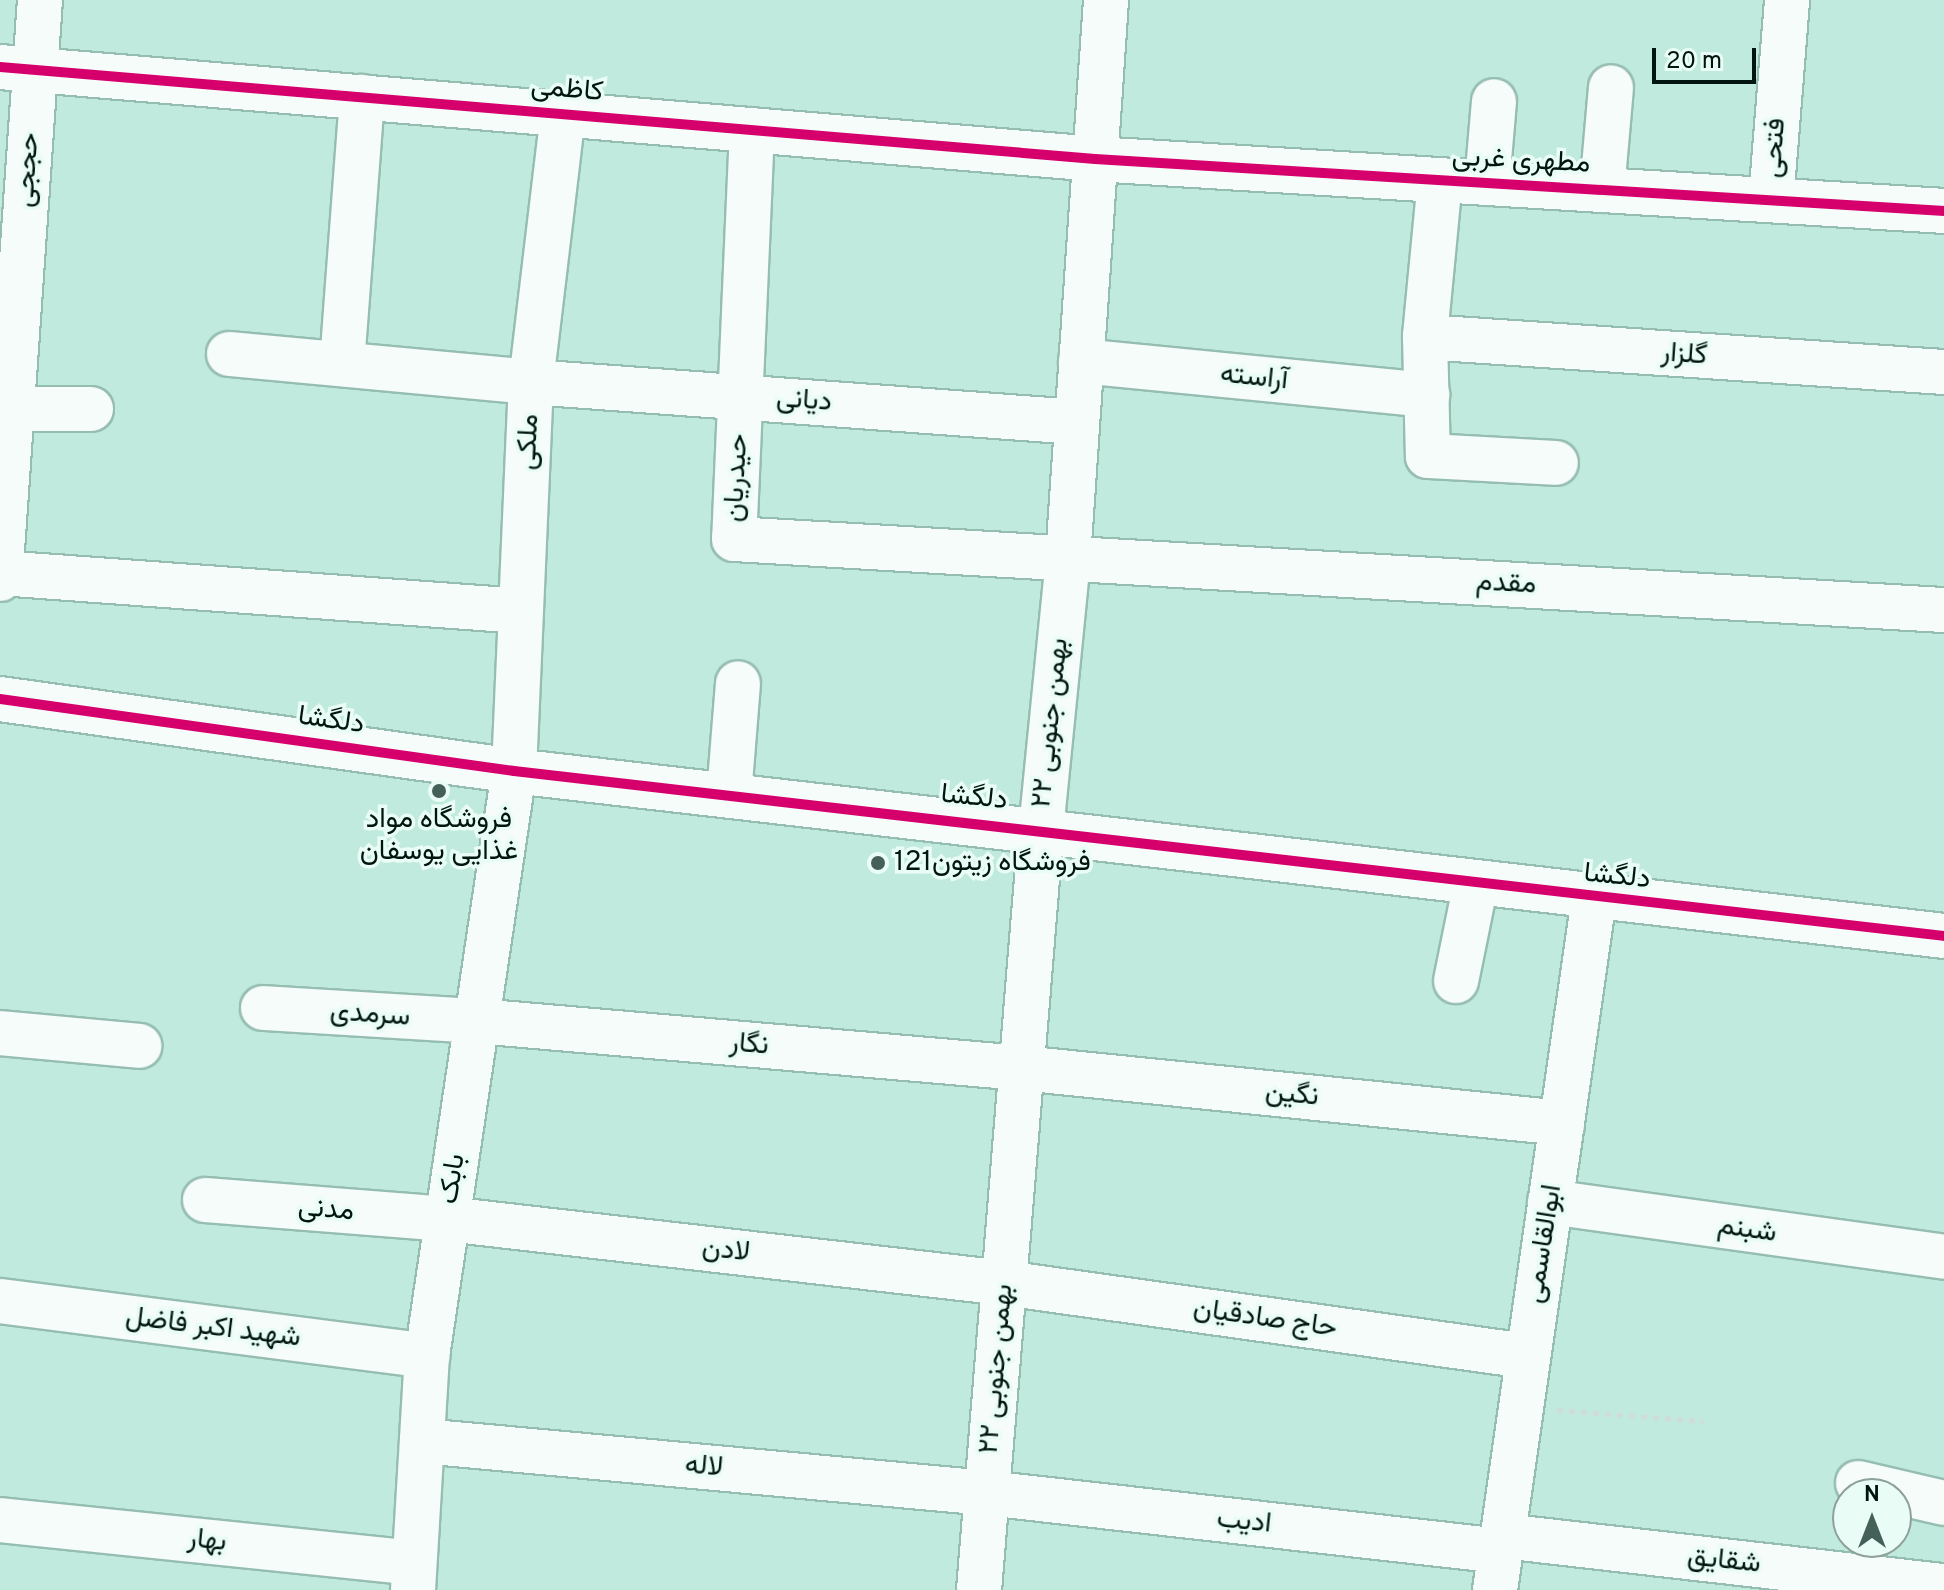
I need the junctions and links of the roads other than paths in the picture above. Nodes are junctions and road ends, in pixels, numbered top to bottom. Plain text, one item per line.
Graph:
1 (40, 0) edge
2 (1106, 0) edge
3 (1787, 0) edge
4 (18, 68) edge
5 (1611, 87) dead end
6 (362, 97) junction
7 (1494, 101) dead end
8 (563, 114) junction
9 (752, 130) junction
10 (1095, 159) junction
11 (1440, 180) junction
12 (1487, 183) junction
13 (1602, 190) junction
14 (1771, 200) junction
15 (1944, 211) edge
16 (9, 326) edge
17 (1425, 337) junction
18 (229, 354) dead end
19 (1081, 361) junction
20 (342, 364) junction
21 (1944, 372) edge
22 (531, 382) junction
23 (1427, 395) junction
24 (740, 396) junction
25 (12, 409) junction
26 (91, 409) dead end
27 (1077, 422) junction
28 (1556, 463) dead end
29 (1068, 558) junction
30 (0, 573) edge
31 (0, 579) edge
32 (1944, 610) edge
33 (521, 611) junction
34 (738, 683) dead end
35 (0, 699) edge
36 (514, 771) junction
37 (729, 795) junction
38 (1041, 830) junction
39 (1476, 883) junction
40 (1594, 898) junction
41 (1944, 936) edge
42 (1456, 981) dead end
43 (263, 1008) dead end
44 (477, 1021) junction
45 (0, 1033) edge
46 (139, 1046) dead end
47 (1021, 1068) junction
48 (1562, 1123) junction
49 (205, 1200) dead end
50 (1550, 1202) junction
51 (447, 1219) junction
52 (1944, 1257) edge
53 (1004, 1283) junction
54 (0, 1301) edge
55 (427, 1356) junction
56 (1526, 1356) junction
57 (422, 1441) junction
58 (987, 1493) junction
59 (1912, 1496) edge
60 (1944, 1503) edge
61 (0, 1520) edge
62 (1500, 1559) edge
63 (414, 1576) edge
64 (1944, 1586) edge
65 (979, 1590) edge

1 - 4 street, حججی
2 - 10 street, ۲۲ بهمن جنوبی
3 - 14 street, فتحی
4 - 6 street, کاظمی
4 - 16 street, حججی
5 - 13 street
6 - 8 street, کاظمی
6 - 20 street
7 - 12 street
8 - 9 street, کاظمی
8 - 22 street, ملکی
9 - 10 street, کاظمی
9 - 24 street, حیدریان
10 - 11 street, مطهری غربی
10 - 19 street, ۲۲ بهمن جنوبی
11 - 12 street, مطهری غربی
11 - 17 street
12 - 13 street, مطهری غربی
13 - 14 street, مطهری غربی
14 - 15 street, مطهری غربی
16 - 25 street, حججی
17 - 21 street, گلزار
17 - 23 street
18 - 20 street, دیانی
19 - 23 street, آراسته
19 - 27 street, ۲۲ بهمن جنوبی
20 - 22 street, دیانی
22 - 24 street, دیانی
22 - 33 street, ملکی
23 - 28 street
24 - 27 street, دیانی
24 - 29 street, حیدریان
25 - 26 street
25 - 30 street, حججی
27 - 29 street, ۲۲ بهمن جنوبی
29 - 32 street, مقدم
29 - 38 street, ۲۲ بهمن جنوبی
30 - 31 street, حججی
30 - 33 street
33 - 36 street, ملکی
34 - 37 street
35 - 36 street, دلگشا
36 - 37 street, دلگشا
36 - 44 street, بابک
37 - 38 street, دلگشا
38 - 39 street, دلگشا
38 - 47 street, ۲۲ بهمن جنوبی
39 - 40 street, دلگشا
39 - 42 street
40 - 41 street, دلگشا
40 - 48 street, ابوالقاسمی
43 - 44 street, سرمدی
44 - 47 street, نگار
44 - 51 street, بابک
45 - 46 street
47 - 48 street, نگین
47 - 53 street, ۲۲ بهمن جنوبی
48 - 50 street, ابوالقاسمی
49 - 51 street, مدنی
50 - 52 street, شبنم
50 - 56 street, ابوالقاسمی
51 - 53 street, لادن
51 - 55 street, بابک
53 - 56 street, حاج صادقیان
53 - 58 street, ۲۲ بهمن جنوبی
54 - 55 street, شهید اکبر فاضل
55 - 57 street, بابک
56 - 62 street, ابوالقاسمی
57 - 58 street, لاله
57 - 63 street, بابک
58 - 62 street, ادیب
58 - 65 street, ۲۲ بهمن جنوبی
59 - 60 street
61 - 63 street, بهار
62 - 64 street, شقایق

